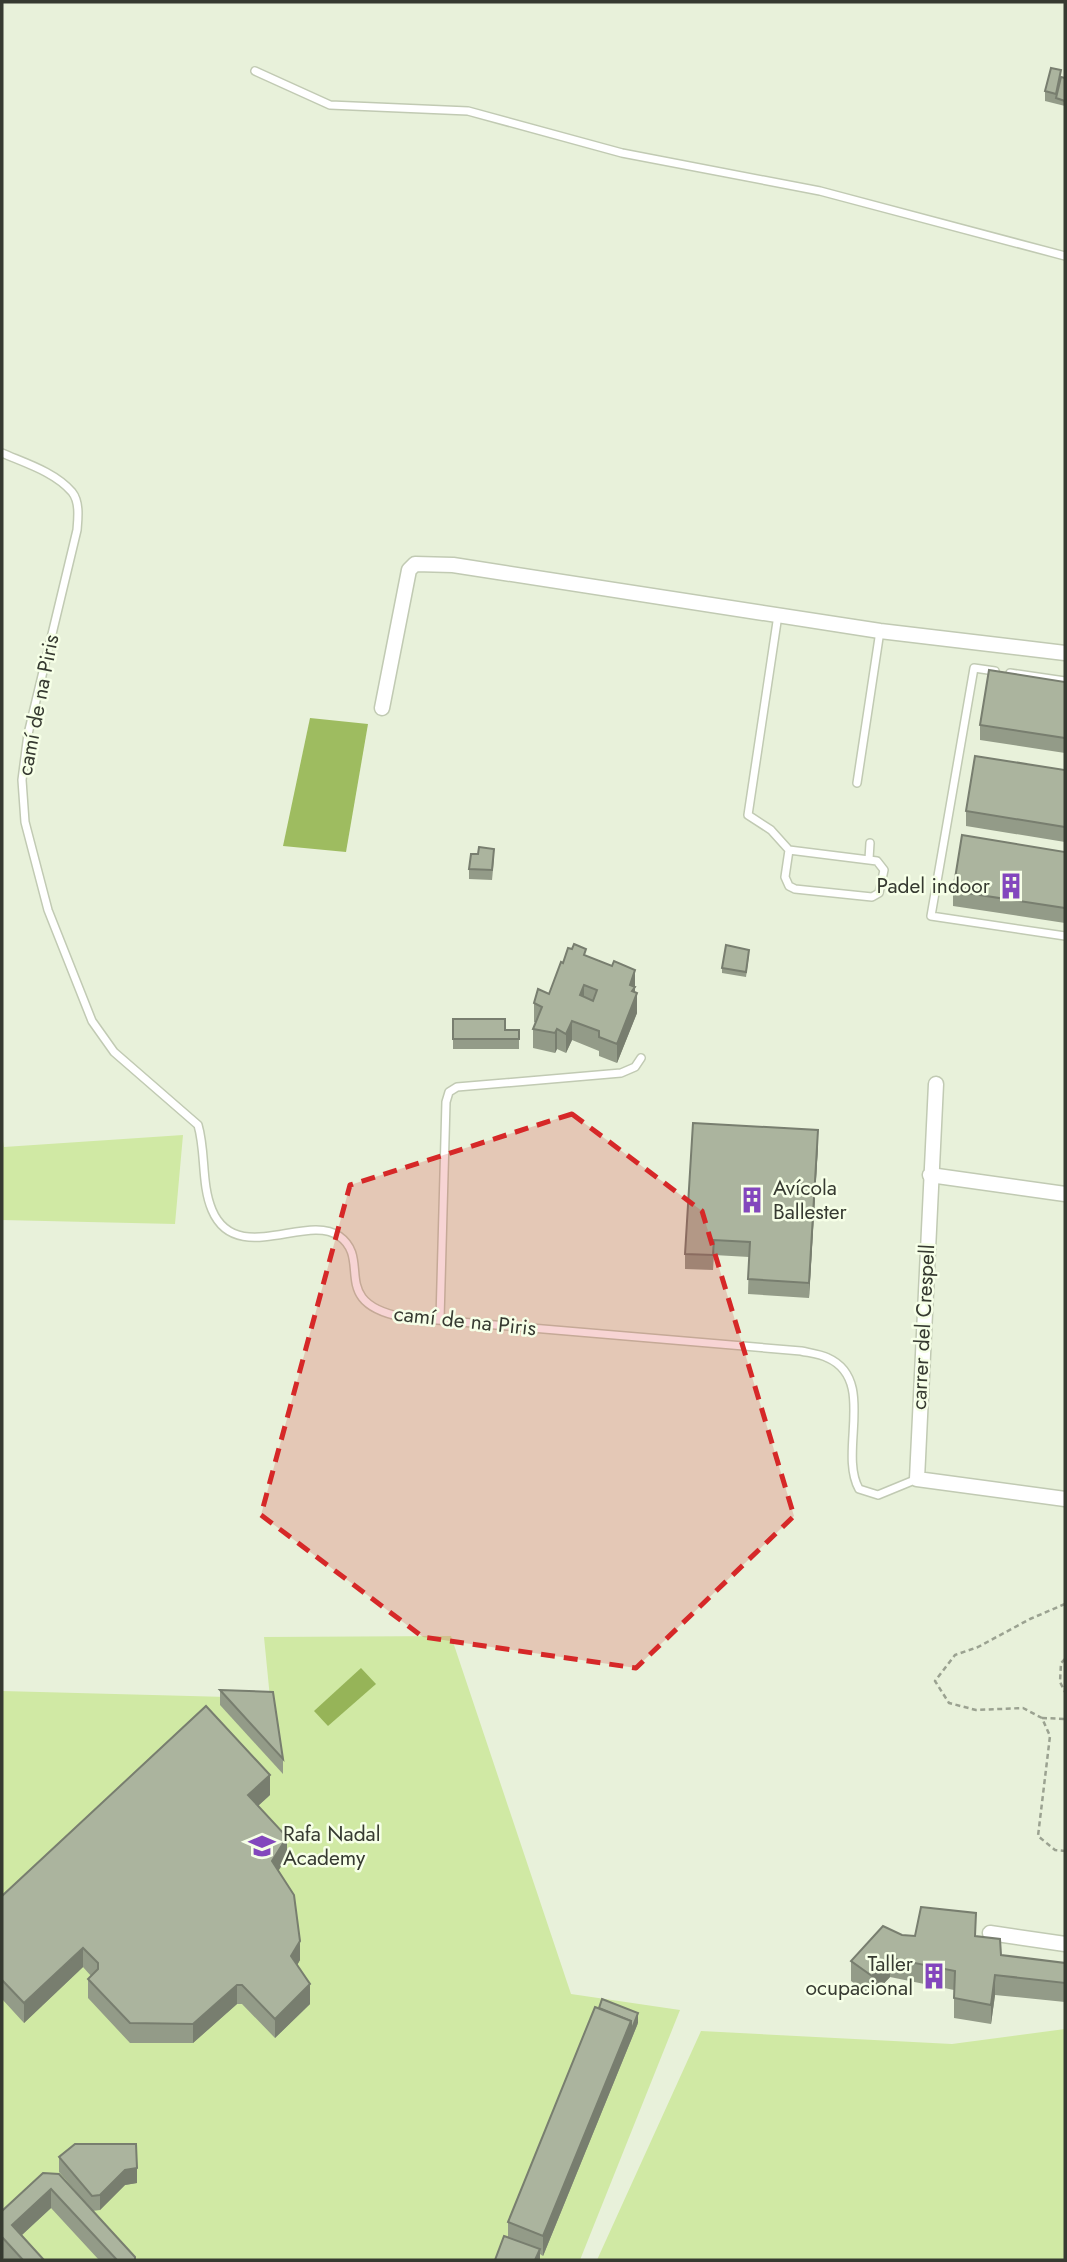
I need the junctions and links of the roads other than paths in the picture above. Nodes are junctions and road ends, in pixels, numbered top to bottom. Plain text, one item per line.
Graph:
1 (255, 71) dead end
2 (1065, 256) edge
3 (2, 453) edge
4 (778, 615) junction
5 (880, 631) junction
6 (1065, 653) edge
7 (1065, 681) edge
8 (382, 708) dead end
9 (857, 783) dead end
10 (870, 843) dead end
11 (789, 850) junction
12 (869, 859) junction
13 (1065, 936) edge
14 (641, 1058) dead end
15 (936, 1084) dead end
16 (930, 1175) junction
17 (1065, 1194) edge
18 (440, 1319) junction
19 (917, 1479) junction
20 (1065, 1499) edge
21 (990, 1933) dead end
22 (1065, 1944) edge

1 - 2 lane
3 - 18 lane, camí de na Piris
4 - 5 street
4 - 8 street
4 - 11 lane
5 - 6 street
5 - 9 lane
7 - 13 lane
10 - 12 lane
11 - 12 lane
11 - 12 lane
14 - 18 lane
15 - 16 street, carrer del Crespell
16 - 17 street
16 - 19 street, carrer del Crespell
18 - 19 lane, camí de na Piris
19 - 20 street
21 - 22 street

